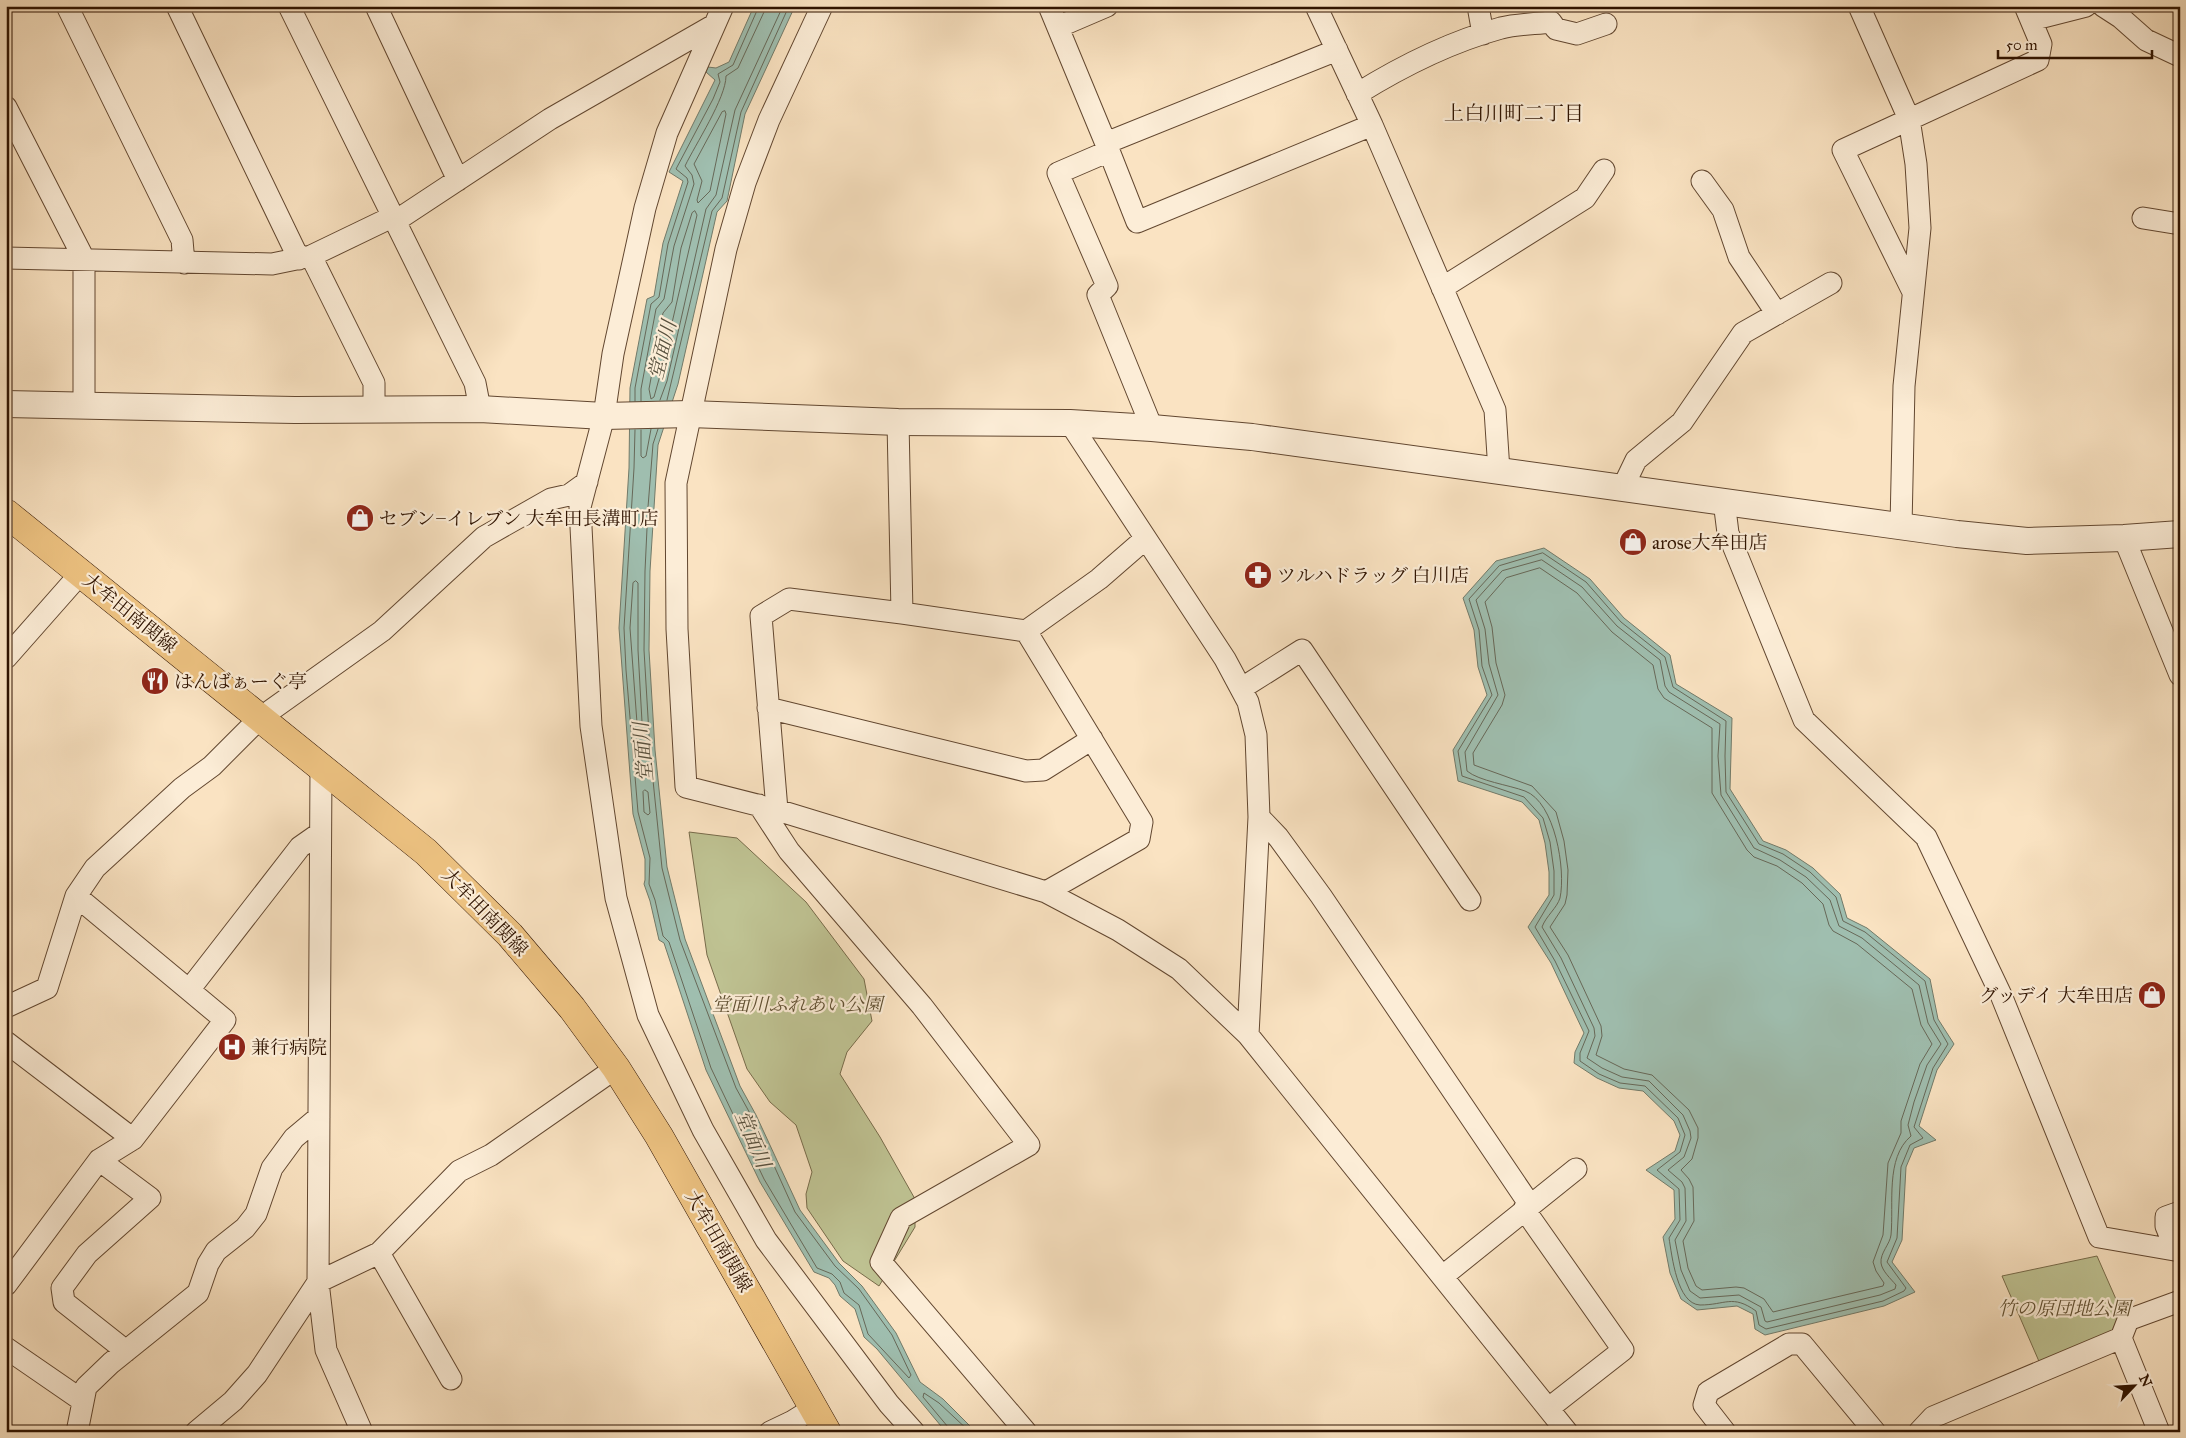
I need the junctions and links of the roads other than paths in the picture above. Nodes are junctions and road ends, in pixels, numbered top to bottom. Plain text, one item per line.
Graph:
1 (68, 6) edge
2 (177, 6) edge
3 (289, 6) edge
4 (376, 6) edge
5 (822, 6) edge
6 (1049, 6) edge
7 (1108, 6) edge
8 (1316, 6) edge
9 (1478, 6) edge
10 (1859, 6) edge
11 (2086, 6) edge
12 (2103, 6) edge
13 (2028, 13) edge
14 (719, 16) edge
15 (1606, 24) dead end
16 (1058, 27) junction
17 (1483, 34) junction
18 (1337, 50) junction
19 (2180, 56) edge
20 (1357, 94) junction
21 (6, 107) edge
22 (1909, 119) junction
23 (1372, 125) junction
24 (1108, 147) junction
25 (1604, 170) dead end
26 (458, 180) junction
27 (1702, 181) dead end
28 (2143, 218) dead end
29 (393, 220) junction
30 (2180, 224) edge
31 (305, 257) junction
32 (6, 258) edge
33 (84, 259) junction
34 (184, 263) junction
35 (1831, 283) dead end
36 (1442, 288) junction
37 (1913, 292) junction
38 (1778, 314) junction
39 (6, 404) edge
40 (84, 406) junction
41 (374, 410) junction
42 (480, 410) junction
43 (690, 414) junction
44 (604, 416) junction
45 (898, 422) junction
46 (1070, 423) junction
47 (1152, 428) junction
48 (1499, 471) junction
49 (587, 482) junction
50 (1623, 488) junction
51 (1724, 501) junction
52 (6, 513) edge
53 (1901, 527) junction
54 (2180, 534) edge
55 (2124, 538) junction
56 (1145, 539) junction
57 (81, 573) junction
58 (902, 613) junction
59 (1026, 631) junction
60 (10, 647) edge
61 (2180, 675) edge
62 (1242, 688) junction
63 (768, 708) junction
64 (260, 718) junction
65 (1092, 739) junction
66 (321, 768) junction
67 (768, 808) junction
68 (1259, 817) junction
69 (320, 834) junction
70 (1046, 892) junction
71 (76, 896) junction
72 (1470, 900) dead end
73 (188, 990) junction
74 (6, 1007) edge
75 (1248, 1035) junction
76 (6, 1042) edge
77 (616, 1068) junction
78 (320, 1117) junction
79 (133, 1139) junction
80 (99, 1160) junction
81 (1576, 1168) dead end
82 (1527, 1207) junction
83 (2180, 1212) edge
84 (2178, 1250) edge
85 (379, 1253) junction
86 (1443, 1276) junction
87 (318, 1282) junction
88 (6, 1284) edge
89 (2180, 1301) edge
90 (2121, 1338) junction
91 (6, 1348) edge
92 (126, 1351) junction
93 (451, 1379) dead end
94 (83, 1401) junction
95 (1548, 1408) junction
96 (800, 1420) edge
97 (76, 1432) edge
98 (196, 1432) edge
99 (362, 1432) edge
100 (770, 1432) edge
101 (827, 1432) edge
102 (914, 1432) edge
103 (1026, 1432) edge
104 (1567, 1432) edge
105 (1726, 1432) edge
106 (1875, 1432) edge
107 (1919, 1432) edge
108 (2159, 1432) edge

1 - 34 street
2 - 31 street
3 - 29 street
4 - 26 street
5 - 43 street
6 - 16 street
7 - 16 street
8 - 18 street
9 - 17 street
10 - 22 street
11 - 13 street
12 - 19 street
13 - 22 street
14 - 26 street
14 - 44 street
15 - 17 street
16 - 24 street
17 - 20 street
18 - 20 street
18 - 24 street
20 - 23 street
21 - 33 street
22 - 37 street
22 - 37 street
23 - 24 street
23 - 36 street
24 - 47 street
25 - 36 street
26 - 29 street
27 - 38 street
28 - 30 street
29 - 31 street
29 - 42 street
31 - 34 street
31 - 41 street
32 - 33 street
33 - 34 street
33 - 40 street
35 - 38 street
36 - 48 street
37 - 53 street
38 - 50 street
39 - 40 street
40 - 41 street
41 - 42 street
42 - 44 street
43 - 44 street
43 - 45 street
43 - 67 street
44 - 49 street
45 - 46 street
45 - 58 street
46 - 47 street
46 - 56 street
47 - 48 street
48 - 50 street
49 - 64 street
49 - 102 street
50 - 51 street
51 - 53 street
51 - 84 street
52 - 57 main road, 大牟田南関線
53 - 55 street
54 - 55 street
55 - 61 street
56 - 59 street
56 - 62 street
57 - 60 street
57 - 64 main road, 大牟田南関線
58 - 59 street
58 - 63 street
59 - 65 street
62 - 68 street
62 - 72 street
63 - 65 street
63 - 67 street
64 - 66 main road, 大牟田南関線
64 - 71 street
65 - 70 street
66 - 69 street
66 - 77 main road, 大牟田南関線
67 - 70 street
67 - 103 street
68 - 75 street
68 - 82 street
69 - 73 street
69 - 78 street
70 - 75 street
71 - 73 street
71 - 74 street
73 - 79 street
75 - 86 street
76 - 79 street
77 - 85 street
77 - 96 main road, 大牟田南関線
78 - 87 street
78 - 92 street
79 - 80 street
80 - 88 street
80 - 92 street
81 - 82 street
82 - 86 street
82 - 95 street
83 - 84 street
85 - 87 street
85 - 93 street
86 - 95 street
87 - 98 street
87 - 99 street
89 - 90 street
90 - 107 street
90 - 108 street
91 - 94 street
92 - 94 street
94 - 97 street
95 - 104 street
96 - 100 street
96 - 101 main road, 大牟田南関線
105 - 106 street

